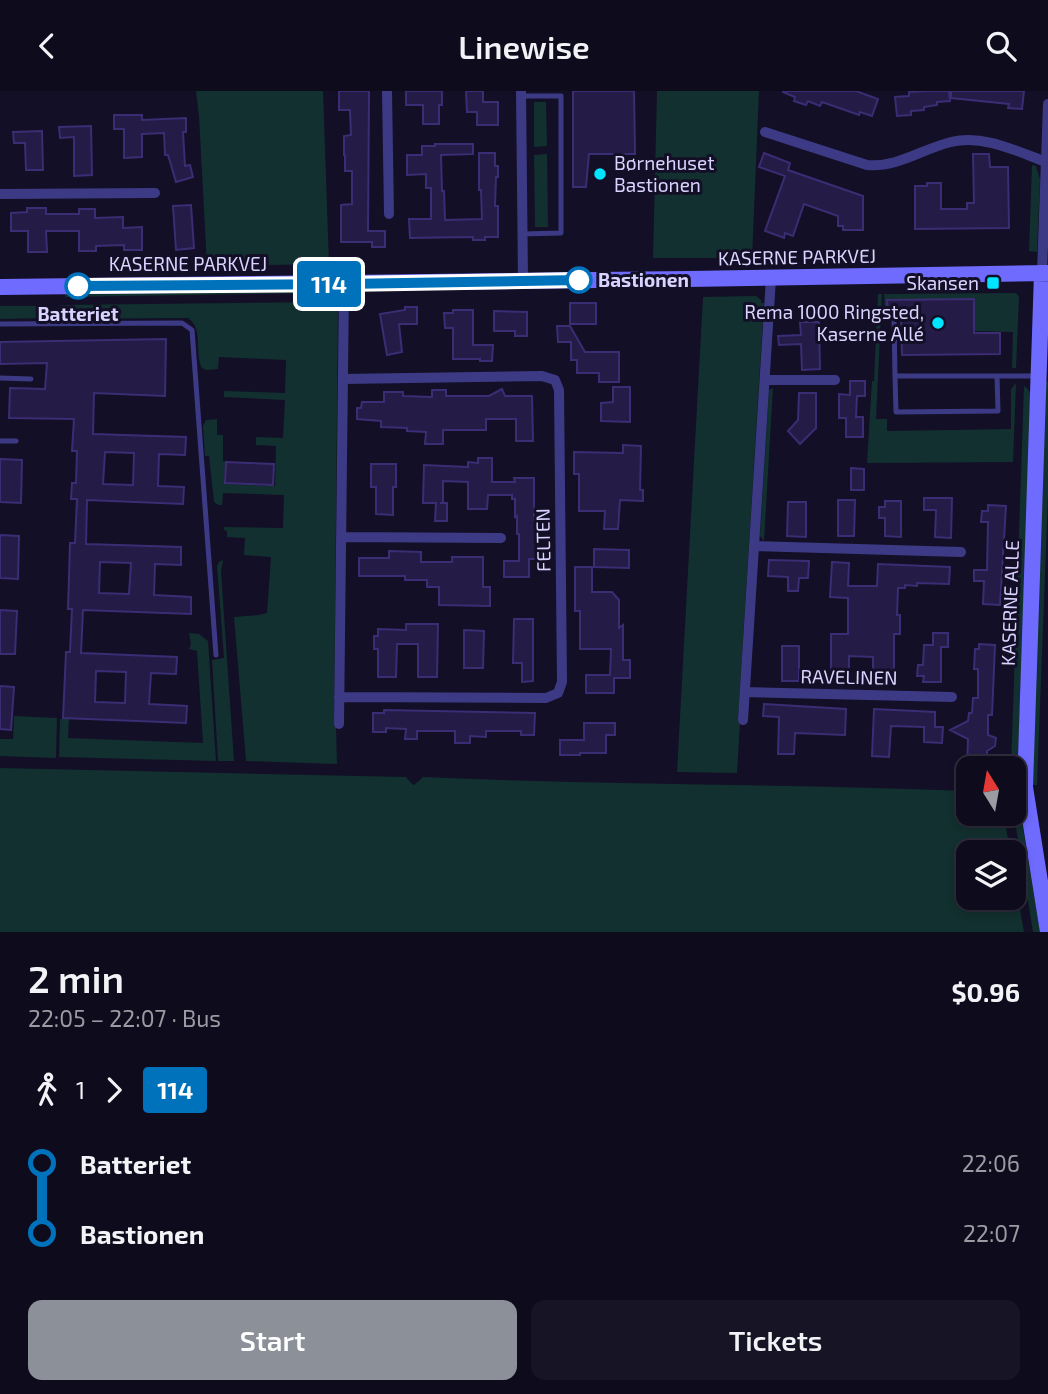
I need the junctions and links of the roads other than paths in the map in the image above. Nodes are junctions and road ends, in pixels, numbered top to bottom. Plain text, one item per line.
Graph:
1 (387, 91) edge
2 (521, 94) edge
3 (1048, 104) edge
4 (765, 132) dead end
5 (1046, 162) junction
6 (155, 193) dead end
7 (0, 194) edge
8 (389, 214) dead end
9 (522, 234) junction
10 (1045, 273) edge
11 (771, 278) junction
12 (523, 280) junction
13 (344, 284) junction
14 (0, 287) edge
15 (894, 318) dead end
16 (0, 324) edge
17 (895, 376) junction
18 (997, 376) junction
19 (1038, 377) junction
20 (0, 378) edge
21 (31, 379) dead end
22 (343, 379) junction
23 (765, 380) junction
24 (835, 380) dead end
25 (0, 441) edge
26 (16, 441) dead end
27 (341, 537) junction
28 (501, 538) dead end
29 (754, 546) junction
30 (961, 552) dead end
31 (216, 655) dead end
32 (745, 692) junction
33 (339, 697) junction
34 (952, 697) dead end
35 (743, 720) dead end
36 (339, 724) dead end
37 (1048, 932) edge

1 - 8 street
2 - 9 street
2 - 9 lane
3 - 5 street
4 - 5 street
5 - 10 street
6 - 7 street
9 - 12 street
10 - 11 street, KASERNE PARKVEJ
10 - 19 street, KASERNE ALLE
11 - 12 street, KASERNE PARKVEJ
11 - 23 street
12 - 13 street, KASERNE PARKVEJ
13 - 14 street, KASERNE PARKVEJ
13 - 22 street
15 - 17 lane
16 - 31 lane
17 - 18 lane
17 - 18 lane
18 - 19 lane
19 - 37 street, KASERNE ALLE
20 - 21 lane
22 - 27 street
22 - 33 street, FELTEN
23 - 24 street
23 - 29 street
25 - 26 lane
27 - 28 street
27 - 33 street
29 - 30 street
29 - 32 street
32 - 34 street, RAVELINEN
32 - 35 street
33 - 36 street

